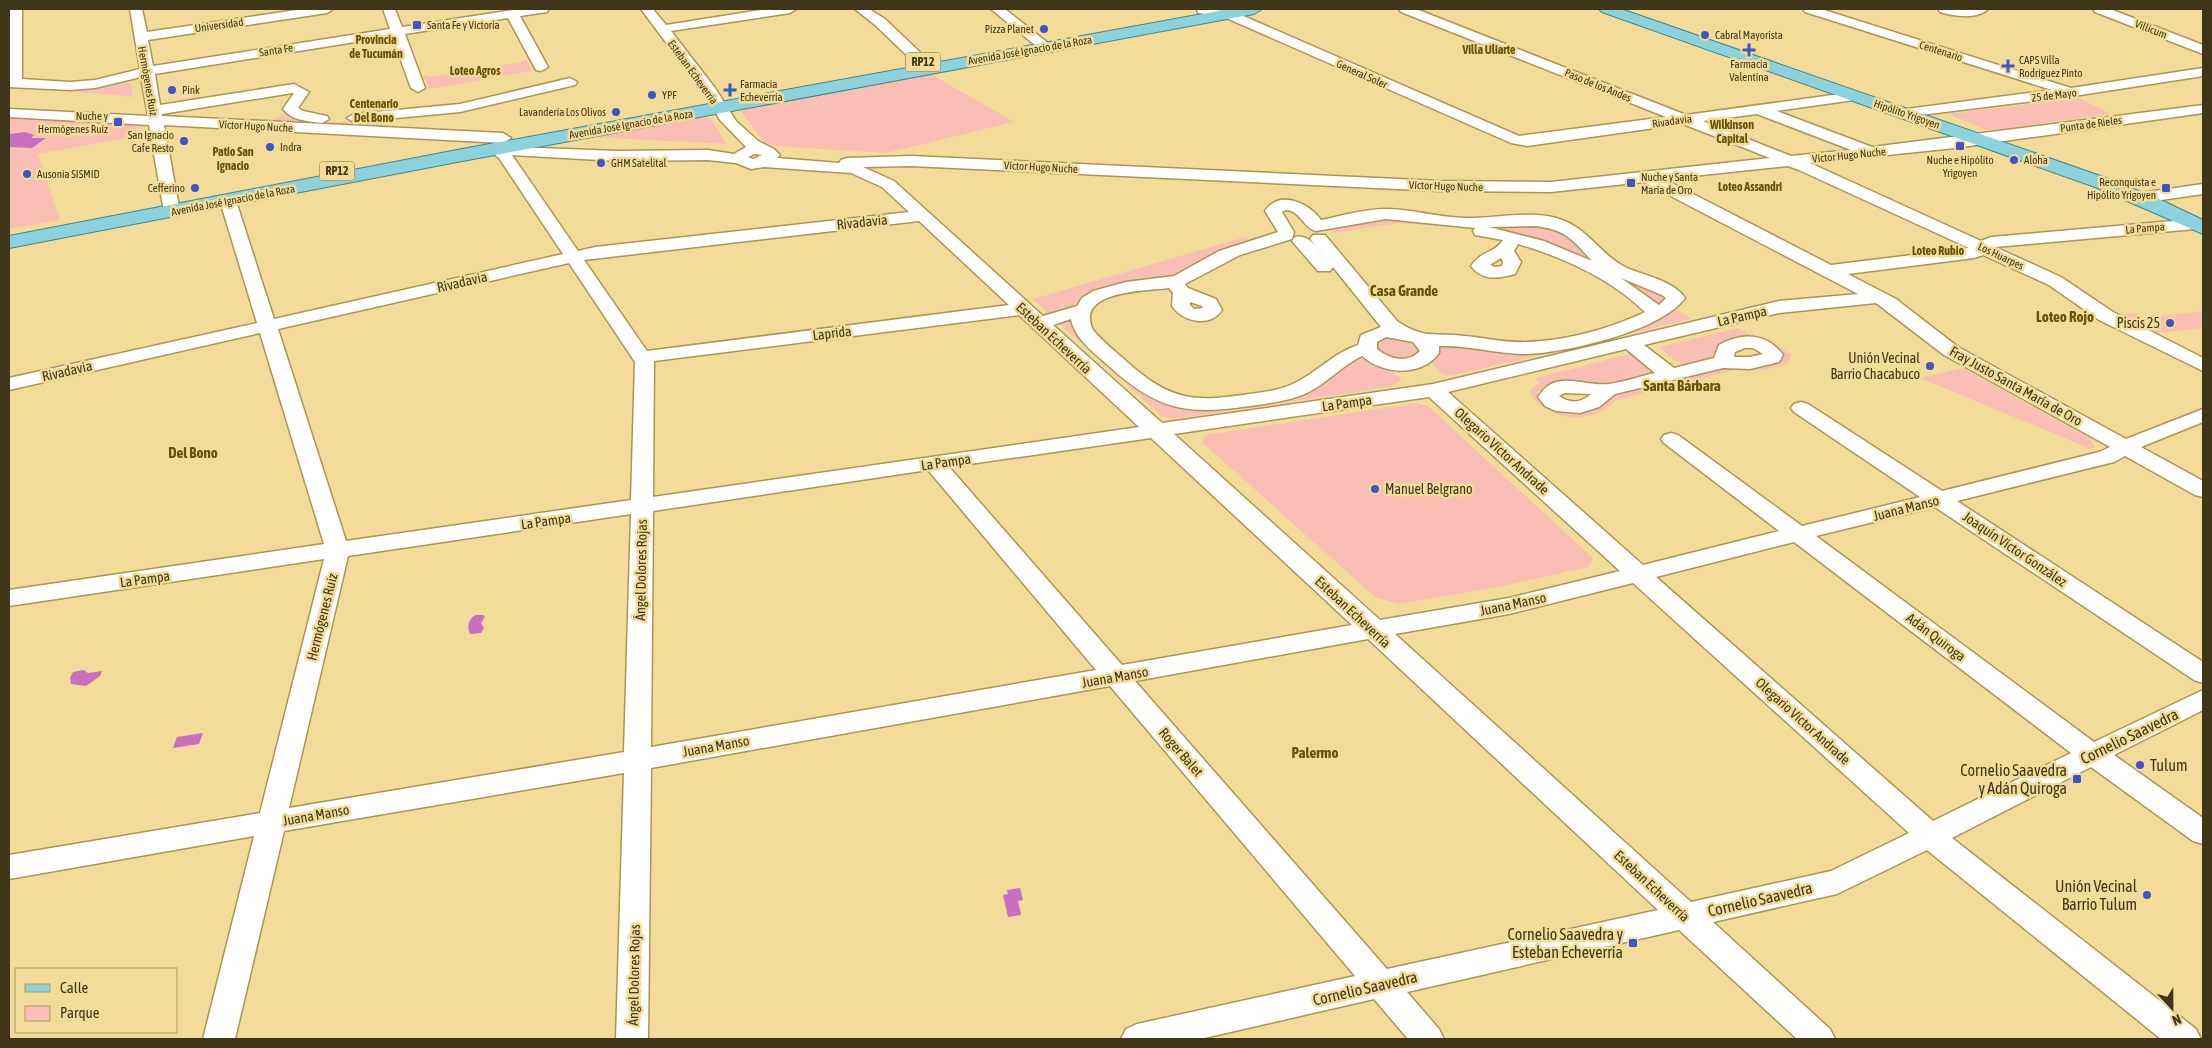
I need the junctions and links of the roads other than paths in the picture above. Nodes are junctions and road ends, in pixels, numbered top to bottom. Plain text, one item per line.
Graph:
1 (16, 9) edge
2 (136, 9) edge
3 (327, 9) edge
4 (388, 9) edge
5 (542, 9) edge
6 (647, 9) edge
7 (790, 9) edge
8 (861, 9) edge
9 (998, 9) edge
10 (1254, 9) edge
11 (1405, 9) edge
12 (1607, 9) edge
13 (1809, 9) edge
14 (1982, 9) edge
15 (2099, 9) edge
16 (1214, 11) edge
17 (1950, 11) edge
18 (512, 14) junction
19 (662, 29) junction
20 (398, 31) junction
21 (140, 36) junction
22 (12, 37) edge
23 (1042, 44) junction
24 (2203, 50) edge
25 (922, 62) junction
26 (540, 67) dead end
27 (146, 72) junction
28 (2203, 72) edge
29 (570, 82) dead end
30 (12, 83) edge
31 (418, 88) dead end
32 (2074, 92) junction
33 (1854, 96) junction
34 (716, 104) junction
35 (1759, 109) junction
36 (2203, 109) edge
37 (9, 113) edge
38 (1904, 113) junction
39 (154, 116) junction
40 (1684, 119) junction
41 (2203, 120) edge
42 (740, 136) junction
43 (1978, 140) junction
44 (1520, 141) joint
45 (499, 144) junction
46 (2000, 147) junction
47 (1872, 152) junction
48 (765, 155) junction
49 (740, 157) junction
50 (831, 160) junction
51 (911, 161) junction
52 (1791, 161) junction
53 (858, 162) junction
54 (1647, 177) junction
55 (888, 184) junction
56 (2203, 188) edge
57 (2140, 198) junction
58 (228, 201) junction
59 (171, 208) junction
60 (921, 216) junction
61 (2199, 226) edge
62 (1319, 232) junction
63 (9, 234) edge
64 (1291, 236) junction
65 (9, 242) edge
66 (1983, 247) junction
67 (574, 257) junction
68 (1829, 271) junction
69 (1878, 297) junction
70 (1082, 310) junction
71 (1656, 313) junction
72 (1030, 316) junction
73 (267, 326) junction
74 (1399, 331) junction
75 (1578, 339) junction
76 (1370, 342) junction
77 (1636, 342) junction
78 (1424, 351) junction
79 (1594, 351) junction
80 (642, 357) junction
81 (1722, 362) dead end
82 (1396, 364) junction
83 (2203, 365) edge
84 (1676, 373) junction
85 (9, 384) edge
86 (1432, 390) junction
87 (1608, 390) dead end
88 (1801, 408) dead end
89 (2203, 415) edge
90 (1156, 431) junction
91 (1671, 439) dead end
92 (2126, 448) junction
93 (934, 464) junction
94 (2203, 490) edge
95 (1940, 499) junction
96 (642, 507) junction
97 (1799, 534) junction
98 (338, 551) junction
99 (1639, 574) junction
100 (9, 598) edge
101 (1374, 631) junction
102 (2203, 674) edge
103 (1116, 676) junction
104 (2203, 699) edge
105 (2092, 754) junction
106 (638, 760) junction
107 (272, 822) junction
108 (2203, 834) edge
109 (1930, 835) junction
110 (9, 867) edge
111 (1685, 916) junction
112 (1381, 984) junction
113 (219, 1039) edge
114 (632, 1039) edge
115 (1137, 1039) edge
116 (1428, 1039) edge
117 (1819, 1039) edge
118 (2185, 1039) edge

1 - 22 street
2 - 21 street, Hermógenes Ruiz
3 - 21 street, Universidad
4 - 20 street
5 - 18 street, Santa Fe
6 - 19 street, Esteban Echeverría
7 - 19 street
8 - 25 street
9 - 23 street
10 - 16 main road, Avenida José Ignacio de la Roza / RP12
11 - 40 street, Paso de los Andes
12 - 33 main road, Hipólito Yrigoyen
13 - 32 street, Centenario
14 - 17 street
15 - 24 street, Villicum
16 - 23 main road, Avenida José Ignacio de la Roza / RP12
16 - 23 main road, Avenida José Ignacio de la Roza / RP12
16 - 44 street, General Soler
18 - 20 street, Santa Fe
18 - 26 street
19 - 34 street, Esteban Echeverría
20 - 27 street, Santa Fe
20 - 31 street
21 - 27 street, Hermógenes Ruiz
22 - 30 street
23 - 25 main road, Avenida José Ignacio de la Roza / RP12
23 - 34 main road, Avenida José Ignacio de la Roza / RP12
25 - 34 main road, Avenida José Ignacio de la Roza / RP12
27 - 30 street, Santa Fe
27 - 39 street, Hermógenes Ruiz
28 - 32 street, 25 de Mayo
29 - 39 street
32 - 38 street, 25 de Mayo
33 - 35 street, Rivadavia
33 - 38 main road, Hipólito Yrigoyen
34 - 42 street, Esteban Echeverría
34 - 45 main road, Avenida José Ignacio de la Roza / RP12
35 - 40 street, Rivadavia
35 - 47 street
36 - 43 street, Punta de Rieles
37 - 39 street, Víctor Hugo Nuche
38 - 43 main road, Hipólito Yrigoyen
39 - 45 street, Víctor Hugo Nuche
39 - 59 street, Hermógenes Ruiz
40 - 44 street, Rivadavia
40 - 52 street, Paso de los Andes
41 - 46 street
42 - 48 street, Esteban Echeverría
42 - 49 street
43 - 46 main road, Hipólito Yrigoyen
43 - 47 street, Víctor Hugo Nuche
45 - 49 street, Víctor Hugo Nuche
45 - 58 main road, Avenida José Ignacio de la Roza / RP12
45 - 59 main road, Avenida José Ignacio de la Roza / RP12
45 - 67 street, Ángel Dolores Rojas
46 - 57 main road, Hipólito Yrigoyen
47 - 52 street, Víctor Hugo Nuche
48 - 49 street, Víctor Hugo Nuche
48 - 50 street, Esteban Echeverría
50 - 51 street, Víctor Hugo Nuche
50 - 53 street, Esteban Echeverría
50 - 55 street, Esteban Echeverría
51 - 53 street, Víctor Hugo Nuche
51 - 54 street, Víctor Hugo Nuche
52 - 54 street, Víctor Hugo Nuche
52 - 66 street, Los Huarpes
53 - 55 street, Esteban Echeverría
54 - 68 street, Fray Justo Santa María de Oro
55 - 60 street, Esteban Echeverría
56 - 57 street
57 - 61 main road, Hipólito Yrigoyen
58 - 59 main road, Avenida José Ignacio de la Roza / RP12
58 - 73 street
59 - 63 main road, Avenida José Ignacio de la Roza / RP12
59 - 65 main road, Avenida José Ignacio de la Roza / RP12
60 - 67 street, Rivadavia
60 - 72 street, Esteban Echeverría
61 - 66 street, La Pampa
62 - 64 street
62 - 64 street
62 - 71 street
62 - 71 street
62 - 74 street
64 - 70 street
64 - 76 street
66 - 68 street, La Pampa
66 - 83 street, Los Huarpes
67 - 73 street, Rivadavia
67 - 80 street, Ángel Dolores Rojas
68 - 69 street, Fray Justo Santa María de Oro
69 - 77 street, La Pampa
69 - 92 street, Fray Justo Santa María de Oro
70 - 72 street, Laprida
70 - 76 street
71 - 75 street
72 - 80 street, Laprida
72 - 90 street, Esteban Echeverría
73 - 85 street, Rivadavia
73 - 98 street
74 - 76 street
74 - 78 street
75 - 78 street
75 - 79 street
76 - 82 street
77 - 79 street, La Pampa
77 - 84 street
78 - 82 street
78 - 86 street
79 - 86 street, La Pampa
80 - 96 street, Ángel Dolores Rojas
81 - 84 street
82 - 86 street
84 - 87 street
86 - 90 street, La Pampa
86 - 99 street, Olegario Víctor Andrade
88 - 95 street, Joaquín Víctor González
89 - 92 street, Juana Manso
90 - 93 street, La Pampa
90 - 101 street, Esteban Echeverría
91 - 97 street, Adán Quiroga
92 - 94 street, Fray Justo Santa María de Oro
92 - 95 street, Juana Manso
93 - 96 street, La Pampa
93 - 103 street, Roger Balet
95 - 97 street, Juana Manso
95 - 102 street, Joaquín Víctor González
96 - 98 street, La Pampa
96 - 106 street, Ángel Dolores Rojas
97 - 99 street, Juana Manso
97 - 105 street, Adán Quiroga
98 - 100 street, La Pampa
98 - 107 street, Hermógenes Ruiz
99 - 101 street, Juana Manso
99 - 109 street, Olegario Víctor Andrade
101 - 103 street, Juana Manso
101 - 111 street, Esteban Echeverría
103 - 106 street, Juana Manso
103 - 112 street, Roger Balet
104 - 105 street, Cornelio Saavedra
105 - 108 street, Adán Quiroga
105 - 109 street, Cornelio Saavedra
106 - 107 street, Juana Manso
106 - 114 street, Ángel Dolores Rojas
107 - 110 street, Juana Manso
107 - 113 street, Hermógenes Ruiz
109 - 111 street, Cornelio Saavedra
109 - 118 street, Olegario Víctor Andrade
111 - 112 street, Cornelio Saavedra
111 - 117 street, Esteban Echeverría
112 - 115 street, Cornelio Saavedra
112 - 116 street, Roger Balet

